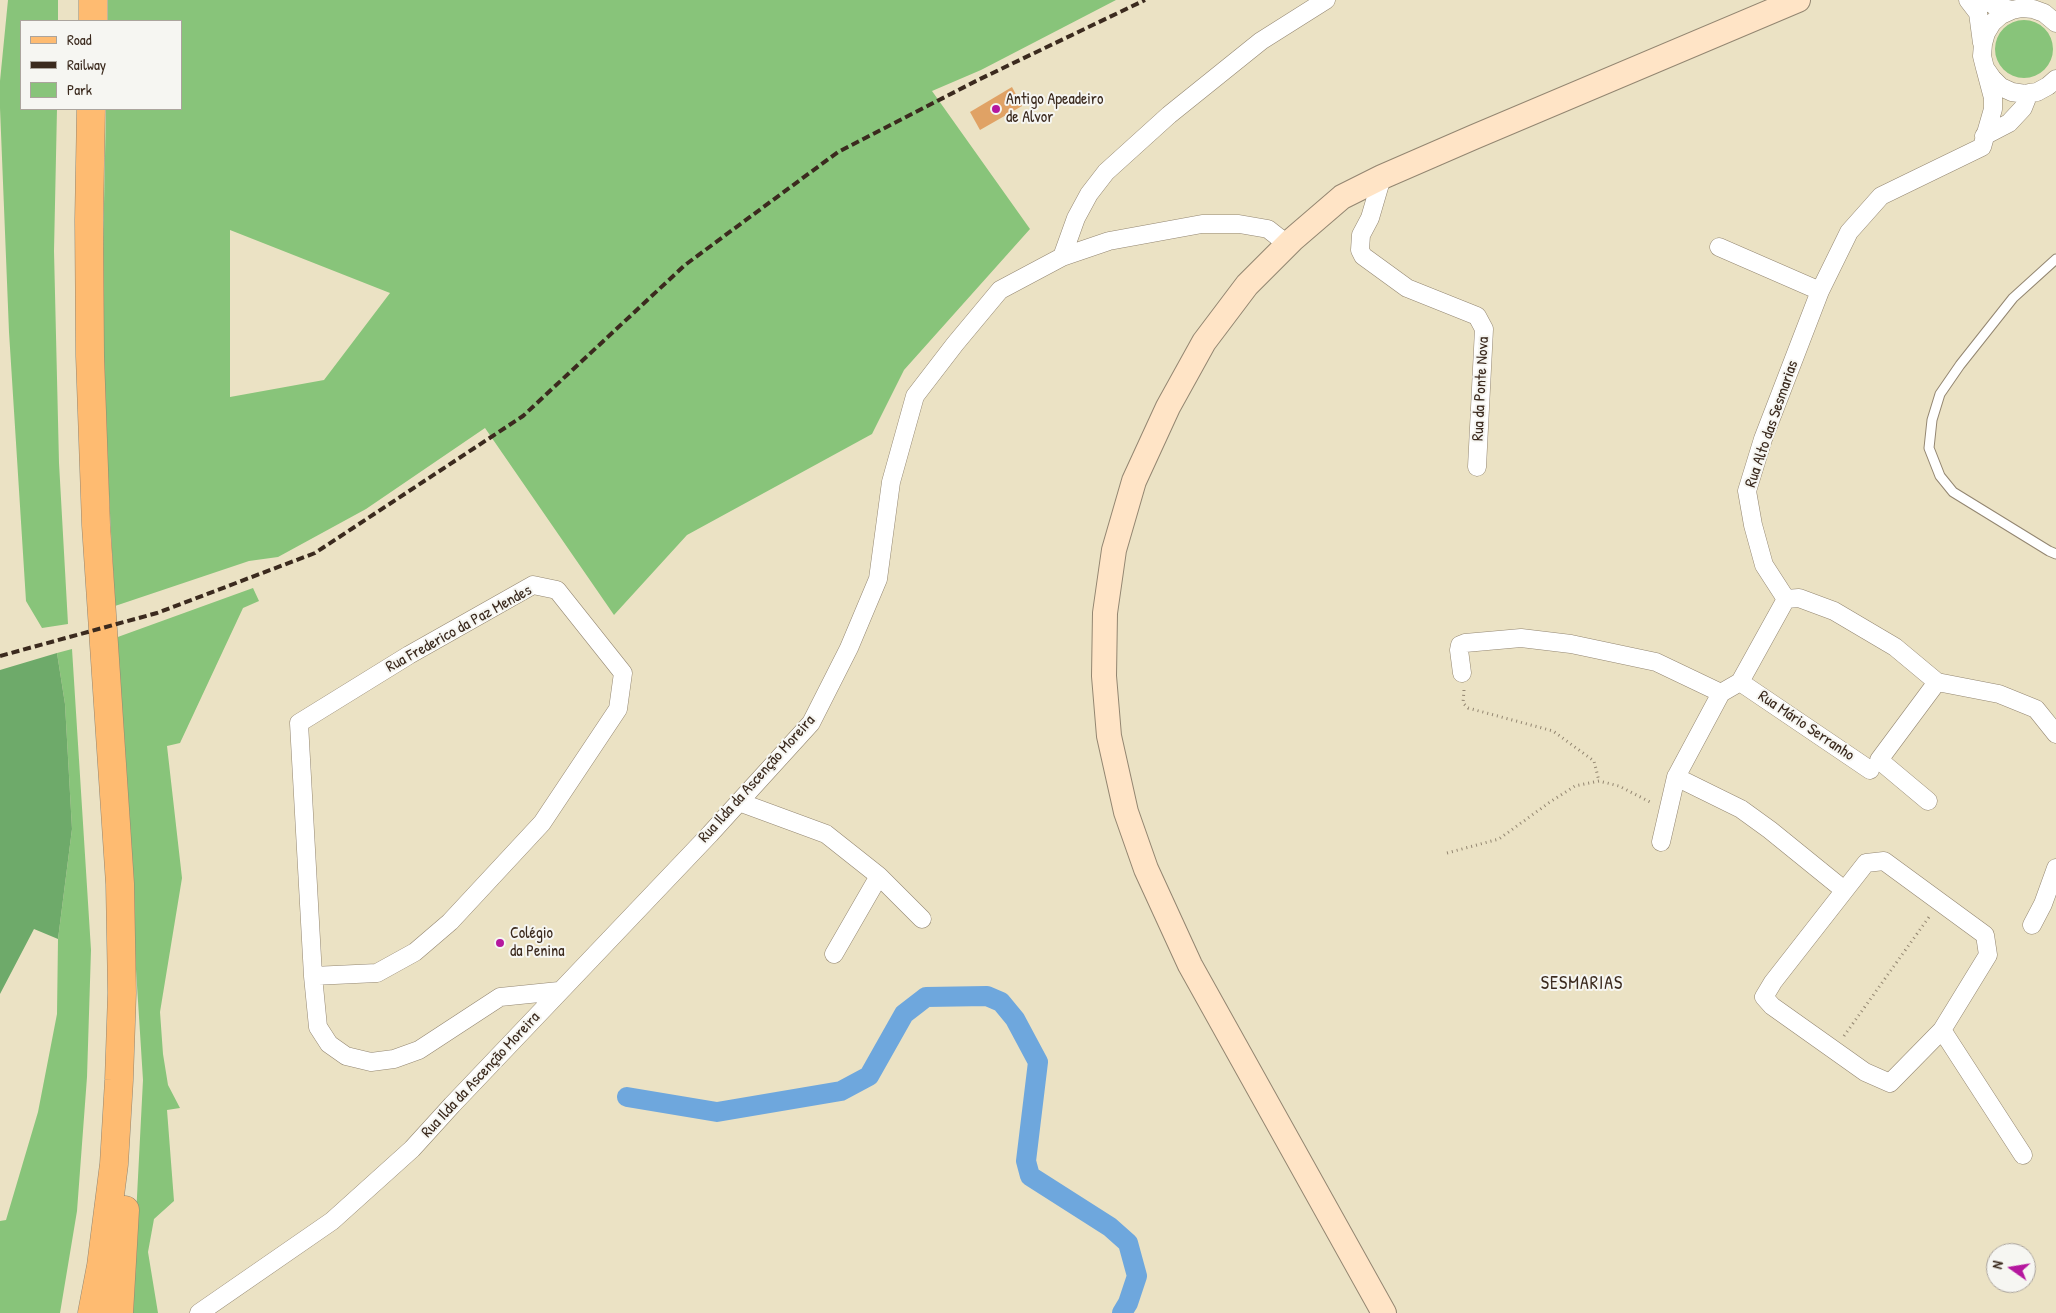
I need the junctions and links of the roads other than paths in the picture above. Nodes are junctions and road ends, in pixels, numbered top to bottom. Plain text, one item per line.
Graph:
1 (77, 0) edge
2 (93, 0) edge
3 (1326, 0) edge
4 (1798, 0) edge
5 (1968, 0) edge
6 (1984, 0) edge
7 (2012, 10) junction
8 (2052, 19) edge
9 (76, 20) edge
10 (92, 20) edge
11 (1982, 44) junction
12 (1985, 68) junction
13 (2056, 79) edge
14 (2028, 93) junction
15 (75, 110) edge
16 (91, 110) edge
17 (1984, 136) junction
18 (1382, 176) junction
19 (1287, 244) junction
20 (1719, 247) dead end
21 (1062, 257) junction
22 (2056, 259) edge
23 (1820, 291) junction
24 (1477, 467) dead end
25 (2056, 554) edge
26 (1786, 599) junction
27 (1462, 673) road end
28 (1740, 682) junction
29 (1937, 682) junction
30 (1721, 694) junction
31 (2056, 734) edge
32 (1871, 770) junction
33 (1676, 777) junction
34 (1928, 801) dead end
35 (739, 802) junction
36 (1661, 842) dead end
37 (2056, 868) edge
38 (879, 876) junction
39 (120, 884) junction
40 (1844, 890) junction
41 (922, 919) dead end
42 (2032, 925) dead end
43 (834, 954) dead end
44 (313, 976) junction
45 (560, 991) junction
46 (1942, 1030) junction
47 (2022, 1156) dead end
48 (76, 1313) edge
49 (92, 1313) edge
50 (119, 1313) edge
51 (199, 1313) edge
52 (1384, 1313) edge

1 - 9 main road
2 - 10 main road
3 - 21 street
4 - 18 main road
5 - 11 street
6 - 7 street
7 - 8 street
7 - 11 street
11 - 12 street, Rua Alto das Sesmarias
12 - 14 street
12 - 17 street, Rua Alto das Sesmarias
13 - 14 street
14 - 17 street, Rua Alto das Sesmarias
15 - 48 main road
16 - 39 main road
17 - 23 street, Rua Alto das Sesmarias
18 - 19 main road
18 - 24 street, Rua da Ponte Nova
19 - 21 street, Rua Ilda da Ascenção Moreira
19 - 52 main road
20 - 23 street
21 - 35 street, Rua Ilda da Ascenção Moreira
22 - 25 lane
23 - 26 street, Rua Alto das Sesmarias
26 - 28 street
26 - 29 street
27 - 30 street
28 - 30 street
28 - 32 street, Rua Mário Serranho
29 - 31 street
29 - 32 street, Rua Mário Serranho
30 - 33 street
32 - 34 street, Rua Mário Serranho
33 - 36 street
33 - 40 street
35 - 38 street
35 - 45 street, Rua Ilda da Ascenção Moreira
37 - 42 street
38 - 41 street
38 - 43 street
39 - 49 main road
39 - 50 main road
40 - 46 street
40 - 46 street
44 - 44 street, Rua Frederico da Paz Mendes
44 - 45 street, Rua Frederico da Paz Mendes
45 - 51 street, Rua Ilda da Ascenção Moreira
46 - 47 street

